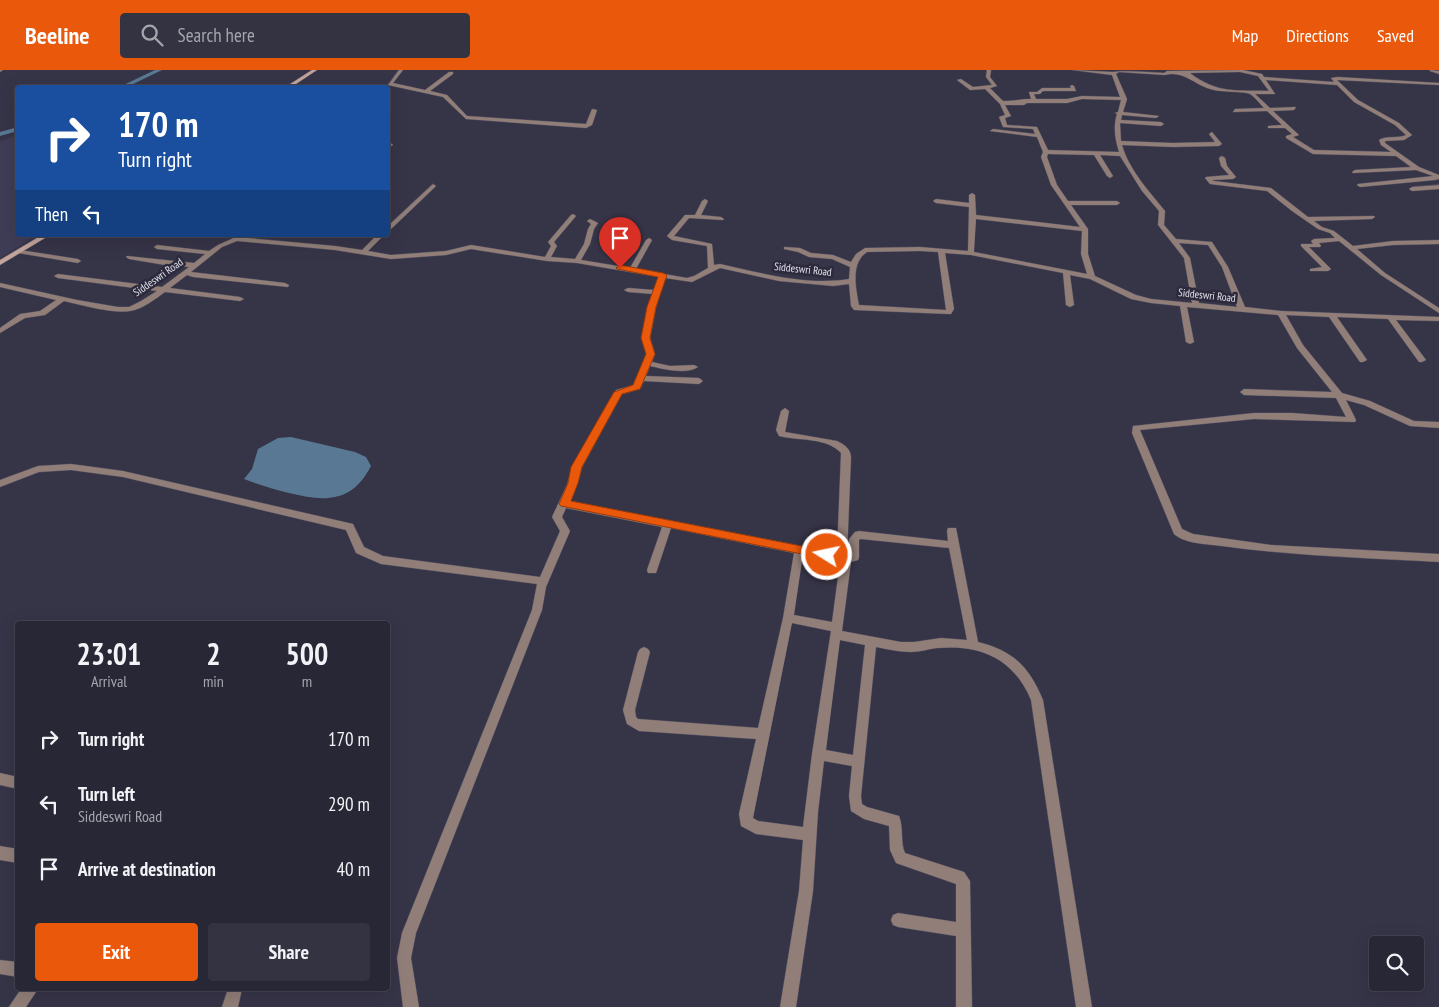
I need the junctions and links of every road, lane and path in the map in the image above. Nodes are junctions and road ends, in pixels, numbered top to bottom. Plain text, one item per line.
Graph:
1 (315, 70) edge
2 (401, 70) edge
3 (990, 70) edge
4 (1074, 70) edge
5 (1237, 71) edge
6 (1117, 72) edge
7 (1185, 72) junction
8 (1373, 72) dead end
9 (451, 73) dead end
10 (1262, 78) junction
11 (959, 80) dead end
12 (1377, 80) junction
13 (1047, 83) dead end
14 (1337, 84) junction
15 (1439, 84) edge
16 (291, 85) edge
17 (1072, 86) dead end
18 (986, 87) junction
19 (1050, 90) junction
20 (426, 92) junction
21 (1250, 92) junction
22 (1124, 100) junction
23 (1034, 101) junction
24 (1002, 103) junction
25 (1294, 108) dead end
26 (1267, 109) junction
27 (594, 110) dead end
28 (1236, 111) dead end
29 (1118, 113) junction
30 (1156, 116) dead end
31 (1117, 123) junction
32 (1160, 126) dead end
33 (1285, 126) junction
34 (1270, 127) dead end
35 (993, 132) dead end
36 (1212, 134) dead end
37 (1039, 136) junction
38 (1118, 143) junction
39 (1046, 152) junction
40 (1096, 153) junction
41 (1122, 154) junction
42 (1396, 154) junction
43 (1222, 158) dead end
44 (1417, 168) junction
45 (1355, 172) dead end
46 (1110, 176) dead end
47 (1439, 177) edge
48 (1360, 185) dead end
49 (433, 186) dead end
50 (1439, 187) edge
51 (1412, 189) dead end
52 (972, 195) dead end
53 (705, 201) dead end
54 (936, 201) dead end
55 (1066, 203) junction
56 (1117, 203) dead end
57 (972, 205) junction
58 (573, 216) dead end
59 (696, 217) junction
60 (973, 217) junction
61 (1372, 217) dead end
62 (721, 219) dead end
63 (1308, 219) junction
64 (590, 221) dead end
65 (390, 227) edge
66 (1085, 229) junction
67 (44, 237) edge
68 (236, 237) edge
69 (379, 237) edge
70 (649, 240) dead end
71 (1342, 240) junction
72 (1173, 241) junction
73 (1439, 242) edge
74 (157, 247) dead end
75 (786, 248) dead end
76 (1352, 248) junction
77 (941, 250) junction
78 (20, 252) junction
79 (211, 253) junction
80 (363, 253) junction
81 (971, 253) junction
82 (130, 257) dead end
83 (547, 259) junction
84 (78, 261) dead end
85 (577, 261) junction
86 (0, 263) edge
87 (195, 265) junction
88 (854, 266) junction
89 (711, 268) junction
90 (632, 270) junction
91 (1312, 270) dead end
92 (186, 272) junction
93 (1066, 272) junction
94 (663, 275) junction
95 (58, 276) dead end
96 (1092, 277) junction
97 (852, 281) junction
98 (0, 285) edge
99 (285, 285) dead end
100 (164, 289) junction
101 (628, 290) dead end
102 (656, 292) junction
103 (62, 299) junction
104 (240, 299) dead end
105 (1183, 304) junction
106 (1070, 305) dead end
107 (1196, 306) junction
108 (1242, 310) junction
109 (1439, 311) edge
110 (1281, 313) junction
111 (1332, 316) junction
112 (1391, 318) junction
113 (1439, 319) edge
114 (0, 331) edge
115 (1190, 342) dead end
116 (1363, 360) dead end
117 (1422, 360) dead end
118 (647, 363) junction
119 (694, 367) dead end
120 (641, 378) junction
121 (699, 381) dead end
122 (1244, 392) dead end
123 (1339, 395) junction
124 (785, 411) dead end
125 (1439, 425) edge
126 (0, 484) edge
127 (564, 504) junction
128 (668, 523) junction
129 (952, 531) dead end
130 (953, 544) junction
131 (798, 550) junction
132 (844, 558) junction
133 (1439, 558) edge
134 (652, 570) dead end
135 (543, 581) junction
136 (788, 618) junction
137 (835, 630) junction
138 (871, 641) junction
139 (973, 644) junction
140 (644, 652) dead end
141 (764, 734) junction
142 (818, 754) junction
143 (859, 762) junction
144 (0, 780) edge
145 (15, 782) edge
146 (809, 834) junction
147 (0, 853) edge
148 (15, 856) edge
149 (898, 920) dead end
150 (963, 930) junction
151 (0, 967) edge
152 (15, 970) edge
153 (29, 991) edge
154 (234, 991) edge
155 (18, 1007) edge
156 (230, 1007) edge
157 (411, 1007) edge
158 (788, 1007) edge
159 (964, 1007) edge
160 (1084, 1007) edge

1 - 16 street
2 - 20 street
3 - 18 street
4 - 6 street
5 - 7 street
5 - 10 street
6 - 7 street
6 - 22 street
7 - 21 street
8 - 12 street
9 - 20 street
10 - 14 street
10 - 21 street
11 - 18 street
12 - 14 street
12 - 15 street
13 - 19 street
14 - 42 street
17 - 19 street
18 - 24 street
19 - 23 street
20 - 27 street
21 - 26 street
22 - 23 street
22 - 29 street
23 - 24 street
24 - 37 street
25 - 26 street
26 - 28 street
26 - 33 street
29 - 30 street
29 - 31 street
31 - 32 street
31 - 38 street
33 - 34 street
33 - 42 street
35 - 37 street
36 - 38 street
37 - 39 street
38 - 41 street
39 - 40 street
39 - 55 street
40 - 41 street
40 - 46 street
41 - 72 street
42 - 44 street
43 - 63 street
44 - 45 street
44 - 47 street
47 - 48 street
49 - 65 street
50 - 51 street
52 - 57 street
53 - 59 street
54 - 57 street
55 - 56 street
55 - 66 street
57 - 60 street
58 - 83 street
59 - 62 street
59 - 89 street
60 - 66 street
60 - 81 street
61 - 63 street
63 - 71 street
64 - 85 street
66 - 96 street
67 - 78 street
68 - 79 street, Siddeswri Road
68 - 80 street, Siddeswri Road
69 - 80 street
70 - 90 street
71 - 76 street
71 - 91 street
72 - 107 street
72 - 108 street
73 - 76 street
74 - 79 street
75 - 88 street
76 - 109 street
77 - 81 street, Siddeswri Road
77 - 88 street, Siddeswri Road
77 - 97 street
78 - 84 street
78 - 86 street
79 - 87 street, Siddeswri Road
80 - 83 street, Siddeswri Road
81 - 93 street, Siddeswri Road
82 - 87 street
83 - 85 street, Siddeswri Road
85 - 90 street, Siddeswri Road
87 - 92 street, Siddeswri Road
88 - 97 street
89 - 94 street, Siddeswri Road
89 - 97 street, Siddeswri Road
90 - 94 street, Siddeswri Road
92 - 99 street
92 - 100 street, Siddeswri Road
93 - 96 street, Siddeswri Road
93 - 106 street
94 - 102 street
95 - 100 street
96 - 105 street, Siddeswri Road
98 - 103 street, Siddeswri Road
100 - 103 street, Siddeswri Road
100 - 104 street
101 - 102 street
102 - 118 street
103 - 114 street
105 - 107 street, Siddeswri Road
105 - 115 street
107 - 108 street, Siddeswri Road
108 - 110 street, Siddeswri Road
110 - 111 street, Siddeswri Road
110 - 123 street
111 - 112 street, Siddeswri Road
111 - 116 street
112 - 113 street, Siddeswri Road
112 - 117 street
118 - 119 street
118 - 120 street
120 - 121 street
120 - 127 street
122 - 123 street
123 - 125 street
123 - 133 street
124 - 132 street
126 - 135 street
127 - 128 street
127 - 135 street
128 - 131 street
128 - 134 street
129 - 130 street
130 - 132 street
130 - 139 street
131 - 132 street
131 - 136 street
132 - 137 street
135 - 157 street
136 - 137 street
136 - 141 street
137 - 138 street
137 - 142 street
138 - 139 street
138 - 143 street
139 - 160 street
140 - 141 street
141 - 146 street
142 - 143 street
142 - 146 street
143 - 150 street
144 - 145 street
146 - 158 street
147 - 148 street
149 - 150 street
150 - 159 street
151 - 152 street
153 - 155 street
154 - 156 street

